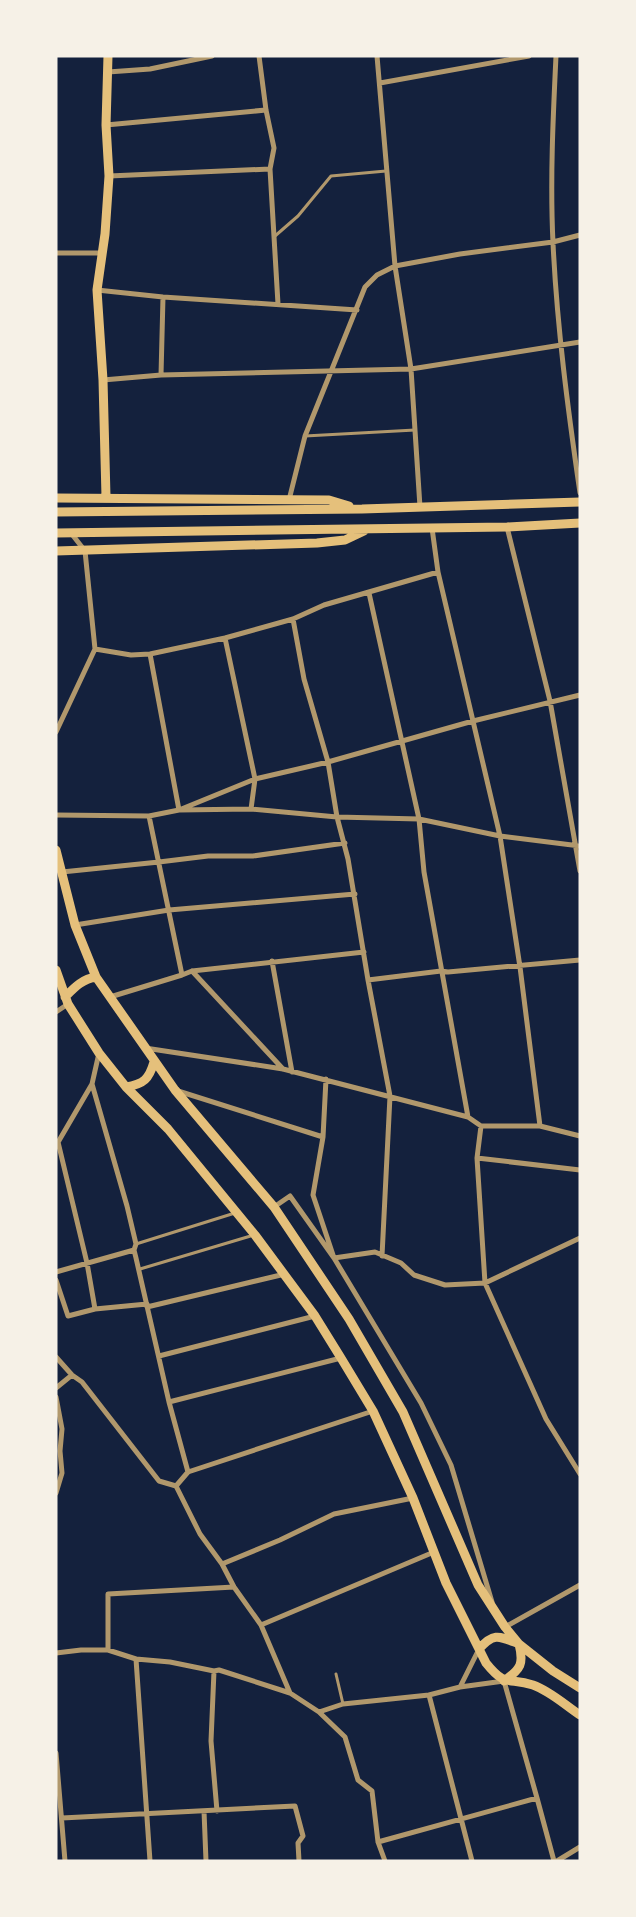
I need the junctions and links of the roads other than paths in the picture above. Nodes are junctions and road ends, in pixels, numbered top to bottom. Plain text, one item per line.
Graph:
1 (108, 56) edge
2 (212, 56) edge
3 (259, 56) edge
4 (376, 56) edge
5 (529, 56) edge
6 (556, 56) edge
7 (108, 72) junction
8 (380, 83) junction
9 (266, 110) junction
10 (106, 125) junction
11 (270, 169) junction
12 (386, 170) junction
13 (109, 176) junction
14 (274, 236) junction
15 (580, 236) edge
16 (553, 242) junction
17 (56, 253) edge
18 (102, 253) junction
19 (394, 266) junction
20 (98, 290) junction
21 (163, 297) junction
22 (278, 304) junction
23 (357, 310) junction
24 (580, 342) edge
25 (560, 345) junction
26 (411, 369) junction
27 (332, 372) junction
28 (161, 376) junction
29 (103, 380) junction
30 (416, 430) junction
31 (305, 436) junction
32 (578, 465) edge
33 (580, 493) edge
34 (106, 497) junction
35 (56, 498) edge
36 (289, 500) junction
37 (580, 502) edge
38 (420, 507) junction
39 (362, 509) junction
40 (56, 512) edge
41 (580, 523) edge
42 (507, 527) junction
43 (432, 528) junction
44 (367, 529) junction
45 (70, 532) junction
46 (56, 533) edge
47 (56, 551) edge
48 (85, 551) junction
49 (438, 572) junction
50 (368, 593) junction
51 (293, 619) junction
52 (225, 638) junction
53 (95, 649) junction
54 (150, 654) junction
55 (580, 695) edge
56 (550, 701) junction
57 (473, 721) junction
58 (56, 732) edge
59 (401, 741) junction
60 (328, 762) junction
61 (255, 779) junction
62 (179, 810) junction
63 (251, 810) junction
64 (56, 815) edge
65 (149, 816) junction
66 (337, 817) junction
67 (419, 819) junction
68 (500, 836) junction
69 (344, 843) junction
70 (578, 846) edge
71 (56, 850) edge
72 (159, 862) junction
73 (580, 871) edge
74 (62, 872) junction
75 (355, 894) junction
76 (169, 910) junction
77 (75, 925) junction
78 (364, 952) junction
79 (580, 960) edge
80 (272, 961) junction
81 (520, 967) junction
82 (192, 970) junction
83 (441, 971) junction
84 (57, 974) edge
85 (182, 975) junction
86 (96, 977) junction
87 (368, 980) junction
88 (110, 997) junction
89 (66, 1001) junction
90 (56, 1012) edge
91 (145, 1048) junction
92 (99, 1054) junction
93 (154, 1062) junction
94 (283, 1069) junction
95 (292, 1072) junction
96 (326, 1079) junction
97 (92, 1084) junction
98 (126, 1087) junction
99 (174, 1090) junction
100 (390, 1096) junction
101 (468, 1117) junction
102 (481, 1126) junction
103 (540, 1126) junction
104 (580, 1136) edge
105 (323, 1137) junction
106 (57, 1143) edge
107 (477, 1158) junction
108 (580, 1170) edge
109 (274, 1207) junction
110 (235, 1213) junction
111 (255, 1235) junction
112 (580, 1238) edge
113 (135, 1247) junction
114 (382, 1256) junction
115 (334, 1258) junction
116 (87, 1263) junction
117 (140, 1269) junction
118 (56, 1272) edge
119 (285, 1274) junction
120 (56, 1280) edge
121 (485, 1283) junction
122 (147, 1305) junction
123 (96, 1308) junction
124 (315, 1316) junction
125 (56, 1356) edge
126 (159, 1356) junction
127 (341, 1358) junction
128 (72, 1375) junction
129 (56, 1388) edge
130 (56, 1397) edge
131 (169, 1402) junction
132 (374, 1411) junction
133 (188, 1472) junction
134 (580, 1474) edge
135 (176, 1486) junction
136 (56, 1493) edge
137 (413, 1498) junction
138 (434, 1552) junction
139 (222, 1564) junction
140 (580, 1585) edge
141 (234, 1587) junction
142 (495, 1610) junction
143 (261, 1625) junction
144 (505, 1627) junction
145 (519, 1644) junction
146 (479, 1649) junction
147 (108, 1650) junction
148 (56, 1653) edge
149 (136, 1659) junction
150 (214, 1671) junction
151 (336, 1674) dead end
152 (504, 1681) junction
153 (460, 1687) junction
154 (580, 1688) edge
155 (290, 1693) junction
156 (429, 1695) junction
157 (343, 1704) junction
158 (319, 1712) junction
159 (580, 1715) edge
160 (56, 1753) edge
161 (537, 1798) junction
162 (217, 1811) junction
163 (204, 1812) junction
164 (148, 1814) junction
165 (62, 1818) junction
166 (460, 1819) junction
167 (378, 1842) junction
168 (580, 1847) edge
169 (65, 1861) edge
170 (150, 1861) edge
171 (206, 1861) edge
172 (299, 1861) edge
173 (384, 1861) edge
174 (472, 1861) edge
175 (556, 1861) edge

1 - 7 main road
2 - 7 street
3 - 9 street
4 - 8 street
5 - 8 street
6 - 16 street
7 - 10 main road
8 - 12 street
9 - 10 street
9 - 11 street
10 - 13 main road
11 - 13 street
11 - 14 street
12 - 14 lane
12 - 19 street
13 - 18 main road
14 - 22 street
15 - 16 street
16 - 19 street
16 - 25 street
17 - 18 street
18 - 20 main road
19 - 23 street
19 - 26 street
20 - 21 street
20 - 29 main road
21 - 22 street
21 - 28 street
22 - 23 street
23 - 27 street
24 - 25 street
25 - 26 street
25 - 32 street
26 - 27 street
26 - 30 street
27 - 28 street
27 - 31 street
28 - 29 street
29 - 34 main road
30 - 31 lane
30 - 38 street
31 - 36 street
32 - 33 street
34 - 35 main road
34 - 36 main road
36 - 39 main road
37 - 38 main road
38 - 39 main road
39 - 40 main road
41 - 42 main road
42 - 43 main road
42 - 56 street
43 - 44 main road
43 - 49 street
44 - 45 main road
44 - 48 main road
45 - 46 main road
45 - 48 street
47 - 48 main road
48 - 53 street
49 - 50 street
49 - 57 street
50 - 51 street
50 - 59 street
51 - 52 street
51 - 60 street
52 - 54 street
52 - 61 street
53 - 54 street
53 - 58 street
54 - 62 street
55 - 56 street
56 - 57 street
56 - 70 street
57 - 59 street
57 - 68 street
59 - 60 street
59 - 67 street
60 - 61 street
60 - 66 street
61 - 62 street
61 - 63 street
62 - 63 street
62 - 65 street
63 - 66 street
64 - 65 street
65 - 72 street
66 - 67 street
66 - 69 street
67 - 68 street
67 - 83 street
68 - 70 street
68 - 81 street
69 - 72 street
69 - 75 street
70 - 73 street
71 - 74 main road
72 - 74 street
72 - 76 street
74 - 77 main road
75 - 76 street
75 - 78 street
76 - 77 street
76 - 85 street
77 - 86 main road
78 - 80 street
78 - 87 street
79 - 81 street
80 - 82 street
80 - 95 street
81 - 83 street
81 - 103 street
82 - 85 street
82 - 94 street
83 - 87 street
83 - 101 street
84 - 89 main road
85 - 88 street
86 - 88 main road
86 - 89 main road
87 - 100 street
88 - 91 main road
89 - 90 street
89 - 92 main road
91 - 93 main road
91 - 94 street
92 - 97 street
92 - 98 main road
93 - 98 main road
93 - 99 main road
94 - 95 street
95 - 96 street
96 - 100 street
96 - 105 street
97 - 106 street
97 - 113 street
98 - 110 main road
99 - 105 street
99 - 109 main road
100 - 101 street
100 - 114 street
101 - 102 street
102 - 103 street
102 - 107 street
103 - 104 street
105 - 115 street
106 - 116 street
107 - 108 street
107 - 121 street
109 - 115 street
109 - 142 main road
110 - 111 main road
110 - 113 lane
111 - 117 lane
111 - 119 main road
112 - 121 street
113 - 116 street
113 - 117 street
114 - 115 street
114 - 121 street
115 - 142 street
116 - 118 street
116 - 123 street
117 - 122 street
119 - 122 street
119 - 124 main road
120 - 123 street
121 - 134 street
122 - 123 street
122 - 126 street
124 - 126 street
124 - 127 main road
125 - 128 street
126 - 131 street
127 - 131 street
127 - 132 main road
128 - 129 street
128 - 135 street
130 - 136 street
131 - 133 street
132 - 133 street
132 - 137 main road
133 - 135 street
135 - 139 street
137 - 138 main road
137 - 139 street
138 - 143 street
138 - 146 main road
139 - 141 street
140 - 144 street
141 - 143 street
141 - 147 street
142 - 144 main road
143 - 155 street
144 - 145 main road
145 - 146 main road
145 - 152 main road
145 - 154 main road
146 - 152 main road
146 - 153 street
147 - 148 street
147 - 149 street
149 - 150 street
149 - 164 street
150 - 155 street
150 - 162 street
151 - 157 lane
152 - 153 street
152 - 159 main road
152 - 161 street
153 - 156 street
155 - 158 street
156 - 157 street
156 - 166 street
157 - 158 street
158 - 167 street
160 - 165 street
161 - 166 street
161 - 175 street
162 - 163 street
162 - 172 street
163 - 164 street
163 - 171 street
164 - 165 street
164 - 170 street
165 - 169 street
166 - 167 street
166 - 174 street
167 - 173 street
168 - 175 street

